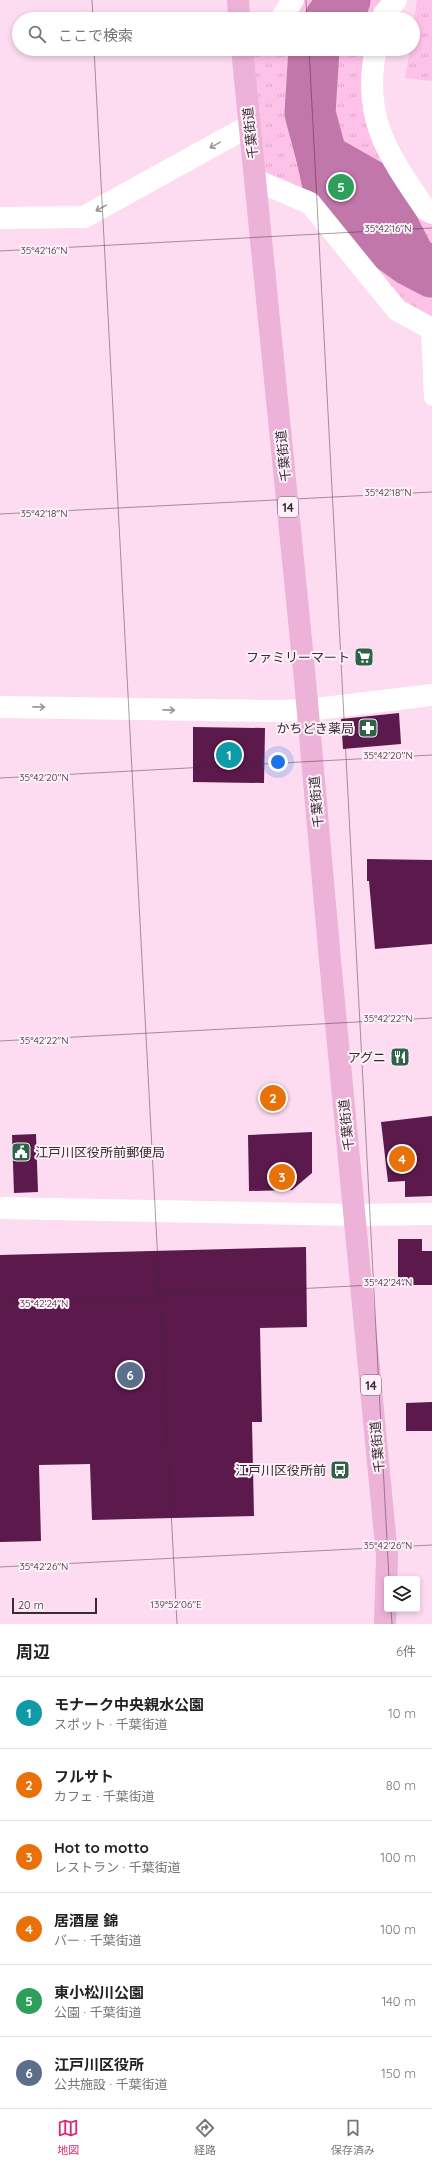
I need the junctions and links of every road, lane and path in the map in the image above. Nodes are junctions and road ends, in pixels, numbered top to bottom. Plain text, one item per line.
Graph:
1 (238, 0) edge
2 (293, 0) edge
3 (396, 0) edge
4 (239, 12) edge
5 (285, 12) edge
6 (386, 12) edge
7 (244, 56) edge
8 (374, 56) edge
9 (249, 126) junction
10 (255, 180) junction
11 (432, 213) edge
12 (0, 218) edge
13 (431, 328) edge
14 (432, 398) edge
15 (432, 695) edge
16 (0, 707) edge
17 (308, 710) junction
18 (0, 1208) edge
19 (432, 1214) edge
20 (354, 1215) junction
21 (387, 1556) junction
22 (391, 1576) edge
23 (399, 1612) edge
24 (386, 1624) edge
25 (402, 1624) edge

1 - 4 highway
2 - 5 street
3 - 6 street
7 - 9 highway, 千葉街道 / 14
8 - 11 street
9 - 10 highway, 千葉街道 / 14
9 -> 12 street
10 - 13 street
10 - 17 highway, 千葉街道 / 14
13 - 14 lane
15 - 17 street
16 -> 17 street
17 - 20 highway, 千葉街道 / 14
18 - 20 street
19 - 20 street
20 - 21 highway, 千葉街道 / 14
21 - 22 highway, 千葉街道 / 14
21 - 24 highway, 千葉街道 / 14
23 - 25 highway

